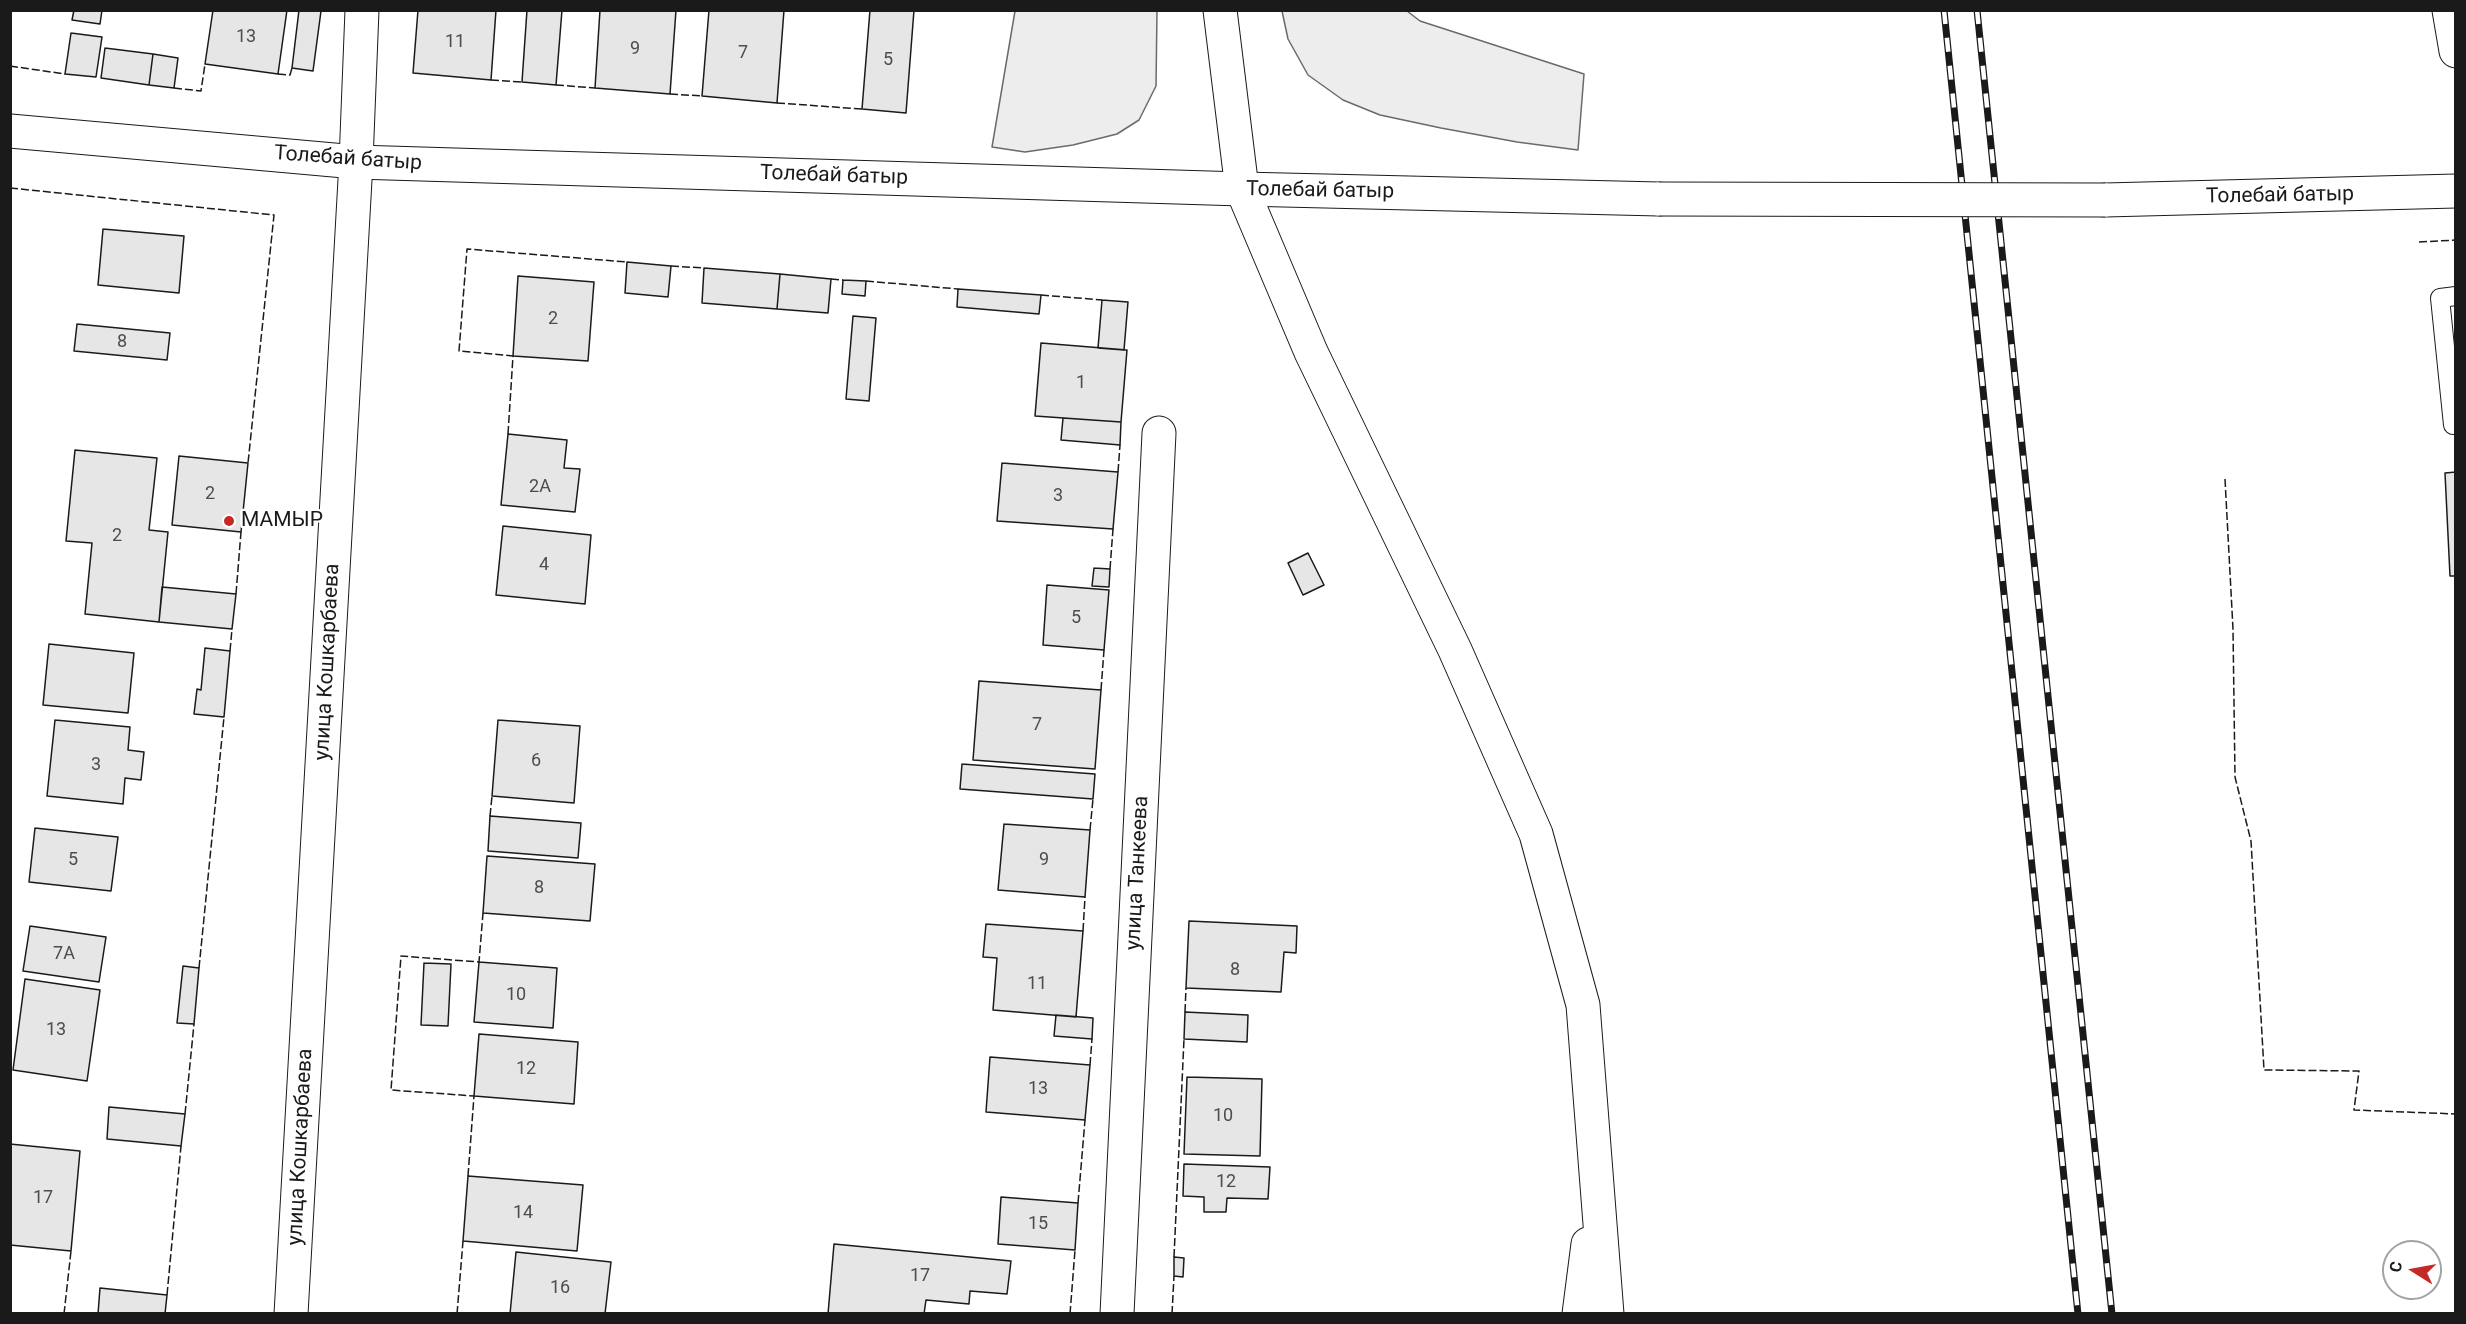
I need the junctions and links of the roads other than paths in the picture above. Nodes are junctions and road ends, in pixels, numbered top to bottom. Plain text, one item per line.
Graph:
1 (362, 10) edge
2 (1220, 10) edge
3 (2449, 10) edge
4 (2456, 51) edge
5 (10, 131) edge
6 (356, 162) junction
7 (1242, 189) junction
8 (2456, 191) edge
9 (2456, 296) edge
10 (2456, 424) edge
11 (1159, 433) dead end
12 (1597, 1171) junction
13 (291, 1314) edge
14 (1117, 1314) edge
15 (1579, 1314) edge
16 (1607, 1314) edge

1 - 6 street, улица Кошкарбаева
2 - 7 street
3 - 4 street
5 - 6 street, Толебай батыр
6 - 7 street, Толебай батыр
6 - 13 street, улица Кошкарбаева
7 - 8 street, Толебай батыр, bridge
7 - 12 street
9 - 10 lane
11 - 14 street, улица Танкеева
12 - 15 street
12 - 16 street

